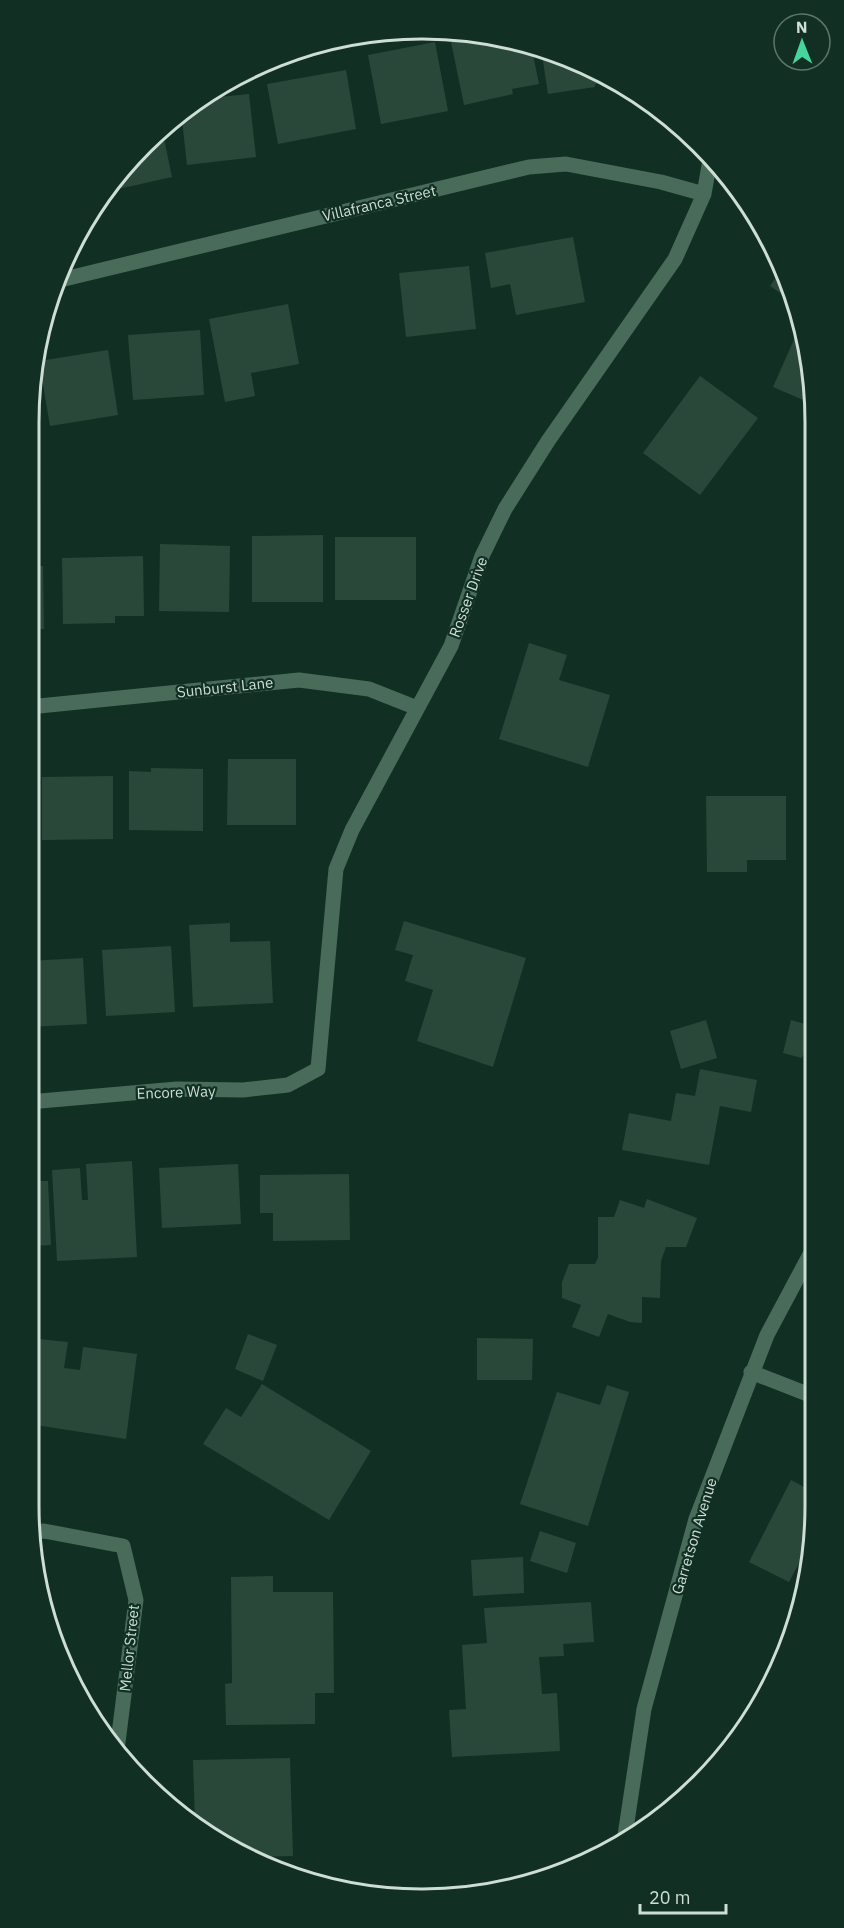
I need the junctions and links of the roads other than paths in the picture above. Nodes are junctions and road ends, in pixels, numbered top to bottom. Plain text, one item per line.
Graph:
1 (709, 168) edge
2 (704, 194) junction
3 (67, 278) edge
4 (39, 706) edge
5 (417, 708) junction
6 (318, 1069) joint
7 (39, 1101) edge
8 (805, 1264) edge
9 (751, 1372) junction
10 (805, 1393) edge
11 (40, 1531) edge
12 (118, 1739) edge
13 (626, 1830) edge

1 - 2 street, Rosser Drive
2 - 3 street, Villafranca Street
2 - 5 street, Rosser Drive
4 - 5 street, Sunburst Lane
5 - 6 street, Rosser Drive
6 - 7 street, Encore Way
8 - 9 street, Garretson Avenue
9 - 10 street
9 - 13 street, Garretson Avenue
11 - 12 street, Mellor Street

